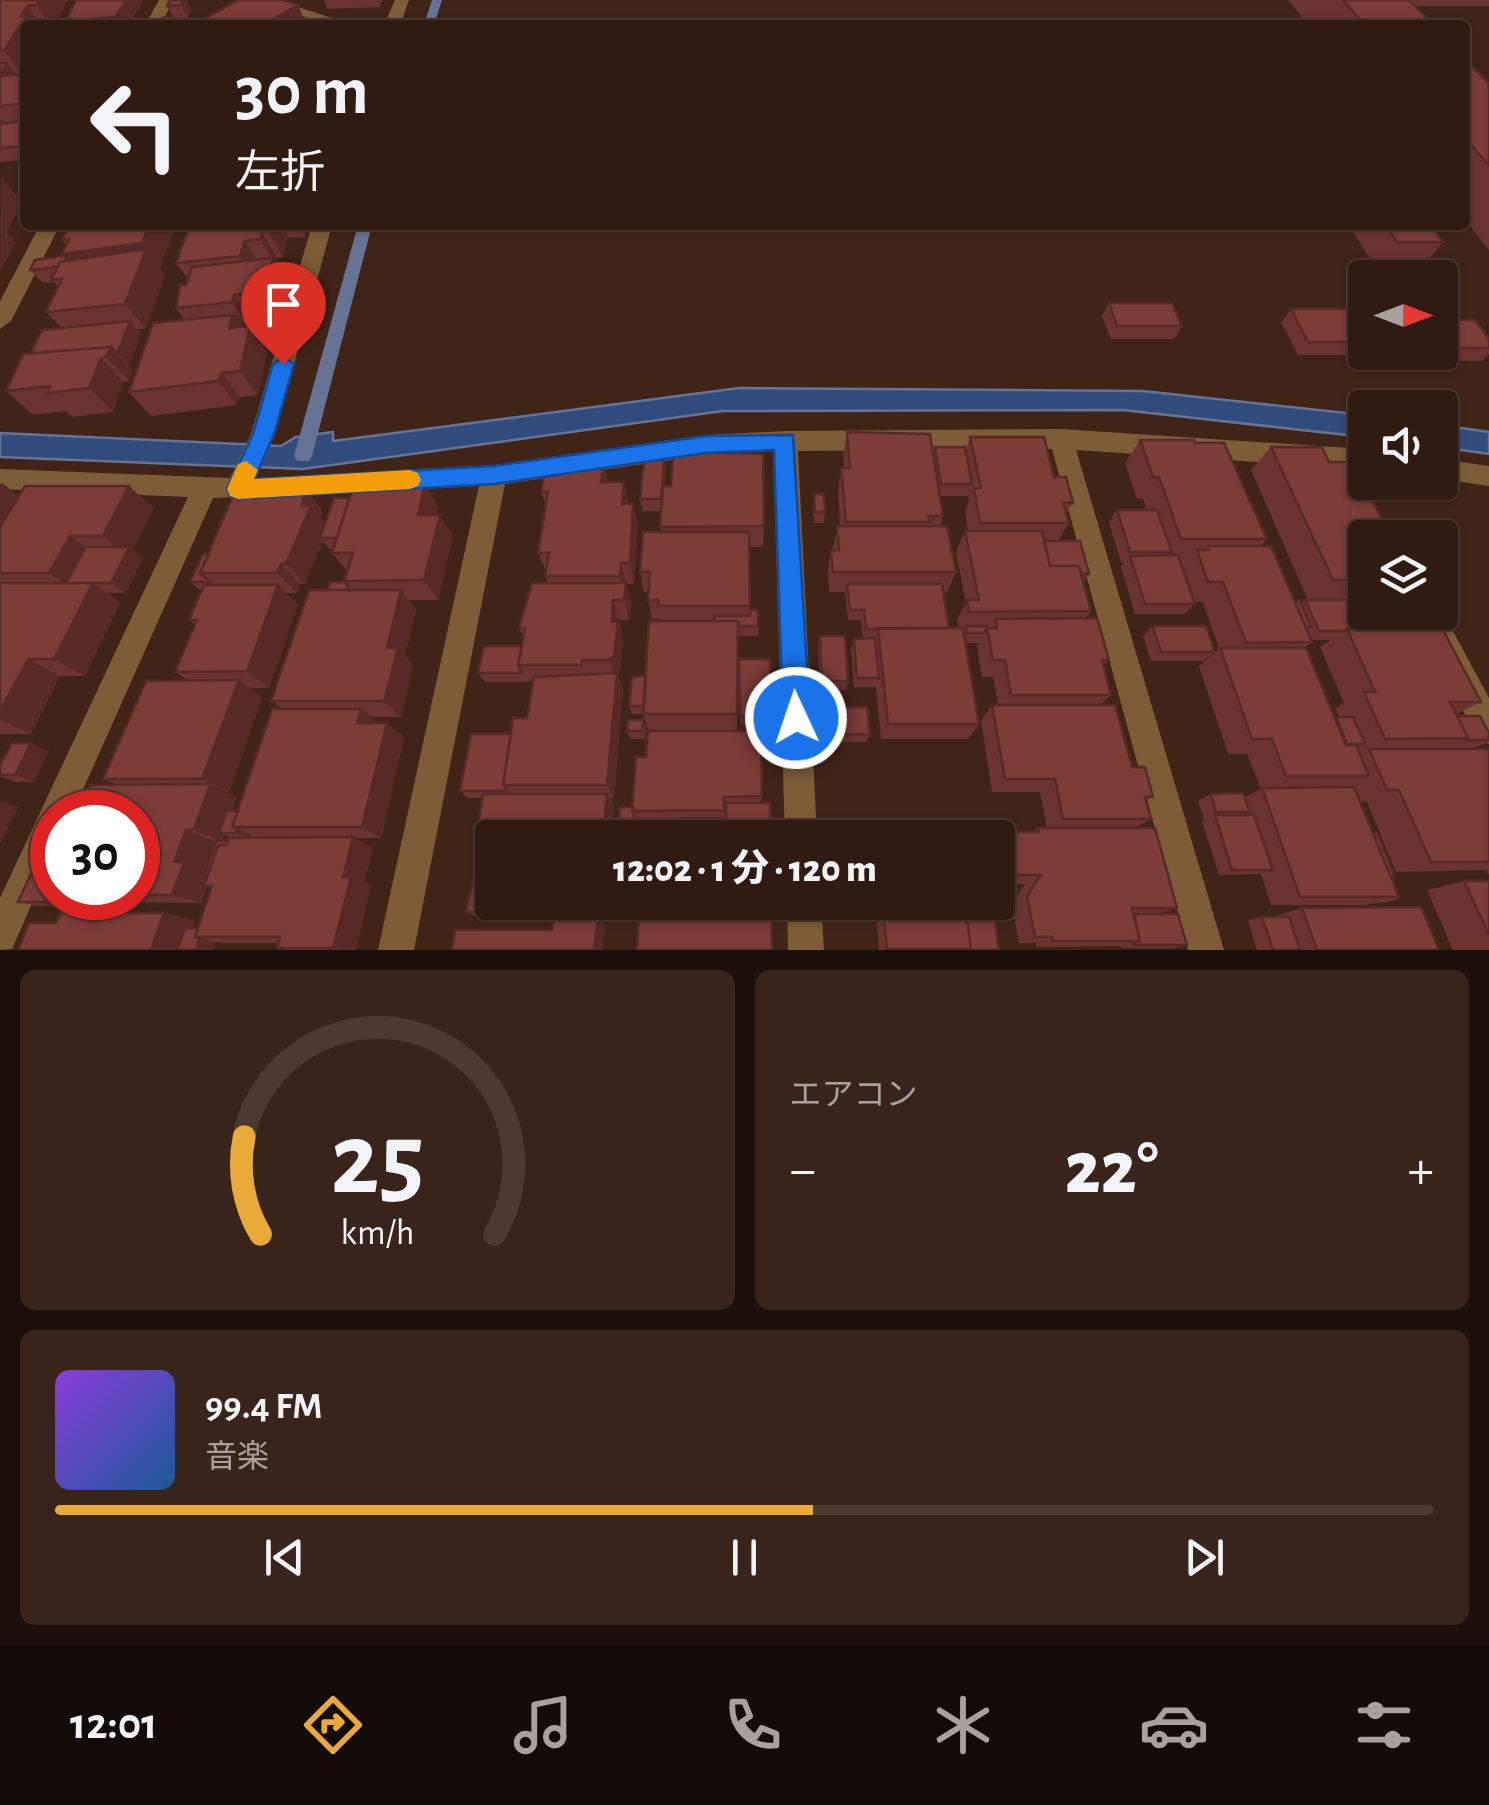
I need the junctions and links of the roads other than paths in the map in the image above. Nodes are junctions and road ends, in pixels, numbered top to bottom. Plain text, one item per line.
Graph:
1 (261, 0) edge
2 (328, 20) edge
3 (47, 230) edge
4 (321, 230) edge
5 (0, 321) edge
6 (1062, 439) junction
7 (785, 441) junction
8 (1348, 457) edge
9 (1458, 472) edge
10 (494, 475) junction
11 (1489, 476) edge
12 (0, 479) edge
13 (241, 482) junction
14 (204, 488) junction
15 (1437, 630) edge
16 (1489, 729) edge
17 (67, 790) edge
18 (800, 820) edge
19 (30, 871) edge
20 (805, 920) edge
21 (0, 937) edge
22 (396, 950) edge
23 (806, 950) edge
24 (1206, 950) edge

1 - 2 street
3 - 5 street
4 - 13 street
6 - 7 street
6 - 8 street
6 - 24 street
7 - 10 street
7 - 18 street
9 - 11 street
10 - 13 street
10 - 22 street
12 - 14 street
13 - 14 street
14 - 17 street
15 - 16 street
19 - 21 street
20 - 23 street

